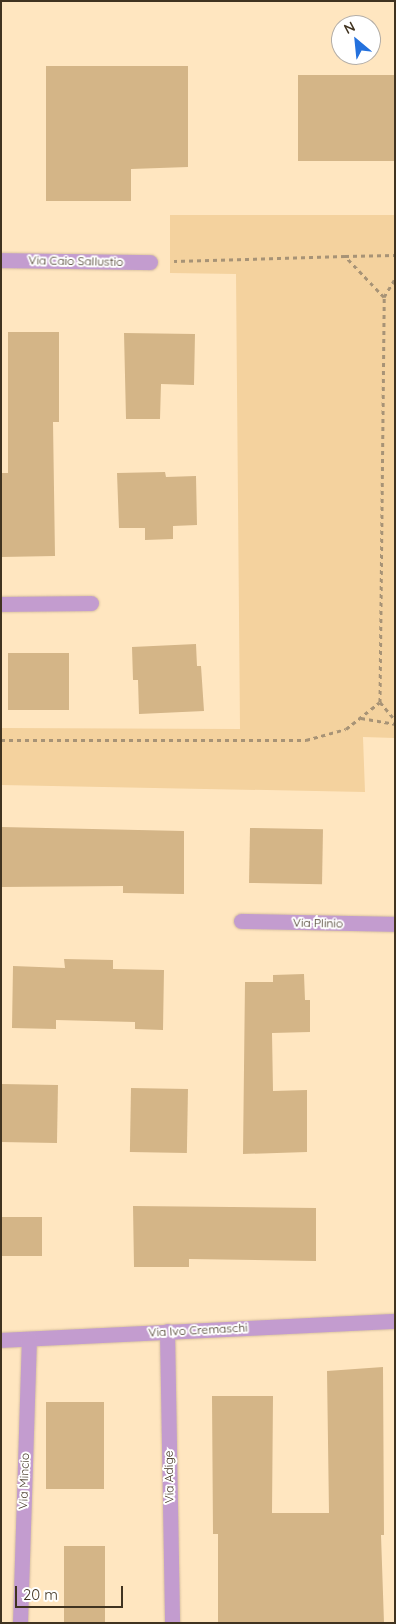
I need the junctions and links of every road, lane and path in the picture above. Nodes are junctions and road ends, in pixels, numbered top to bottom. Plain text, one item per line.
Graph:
1 (395, 255) edge
2 (345, 256) junction
3 (1, 260) edge
4 (150, 262) joint
5 (395, 279) edge
6 (384, 296) junction
7 (90, 603) dead end
8 (1, 604) edge
9 (380, 702) junction
10 (360, 718) junction
11 (395, 720) edge
12 (395, 724) edge
13 (1, 740) edge
14 (241, 921) dead end
15 (395, 924) edge
16 (395, 1321) edge
17 (167, 1331) junction
18 (28, 1339) junction
19 (1, 1340) edge
20 (20, 1623) edge
21 (172, 1623) edge

1 - 2 path
2 - 4 path
2 - 6 path
3 - 4 street, Via Caio Sallustio
5 - 6 path
6 - 9 path
7 - 8 street
9 - 10 path
9 - 11 path
10 - 12 path
10 - 13 path
14 - 15 street, Via Plinio
16 - 17 street, Via Ivo Cremaschi
17 - 18 street, Via Ivo Cremaschi
17 - 21 street, Via Adige
18 - 19 street, Via Ivo Cremaschi
18 - 20 street, Via Mincio

